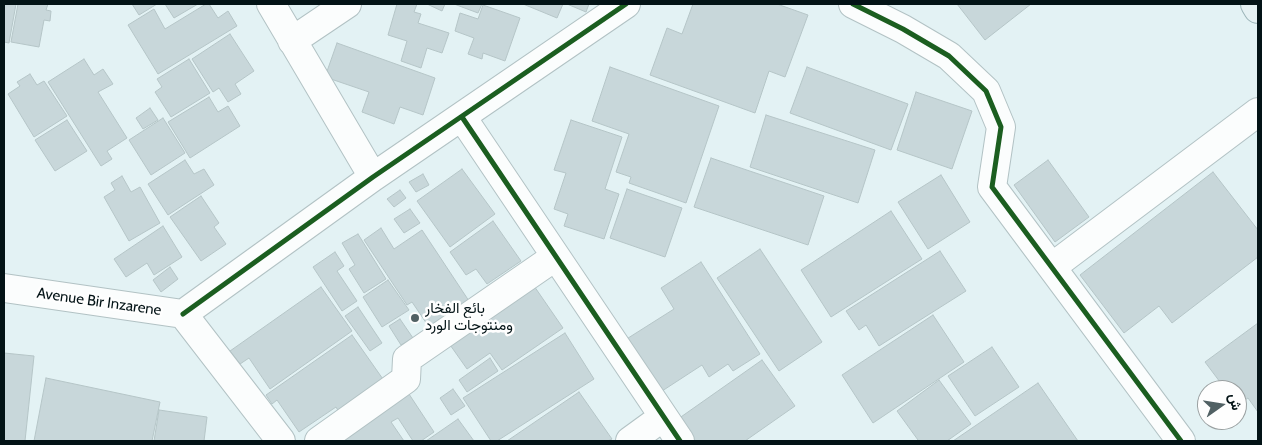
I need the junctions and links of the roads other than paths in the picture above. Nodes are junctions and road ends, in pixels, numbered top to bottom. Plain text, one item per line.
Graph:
1 (271, 4) edge
2 (347, 4) edge
3 (626, 4) edge
4 (853, 4) edge
5 (1254, 4) edge
6 (1258, 9) edge
7 (292, 41) junction
8 (1258, 112) edge
9 (462, 117) junction
10 (373, 177) junction
11 (555, 257) junction
12 (1052, 266) junction
13 (4, 288) edge
14 (183, 314) junction
15 (663, 417) junction
16 (281, 441) edge
17 (319, 441) edge
18 (630, 441) edge
19 (680, 441) edge
20 (1181, 441) edge

1 - 7 street
2 - 7 street
3 - 9 street
4 - 12 street
5 - 6 main road
7 - 10 street
8 - 12 street
9 - 10 street
9 - 11 street
10 - 14 street
11 - 15 street
11 - 17 street
12 - 20 street
13 - 14 street, Avenue Bir Inzarene
14 - 16 street, Avenue Bir Inzarene
15 - 18 street
15 - 19 street

